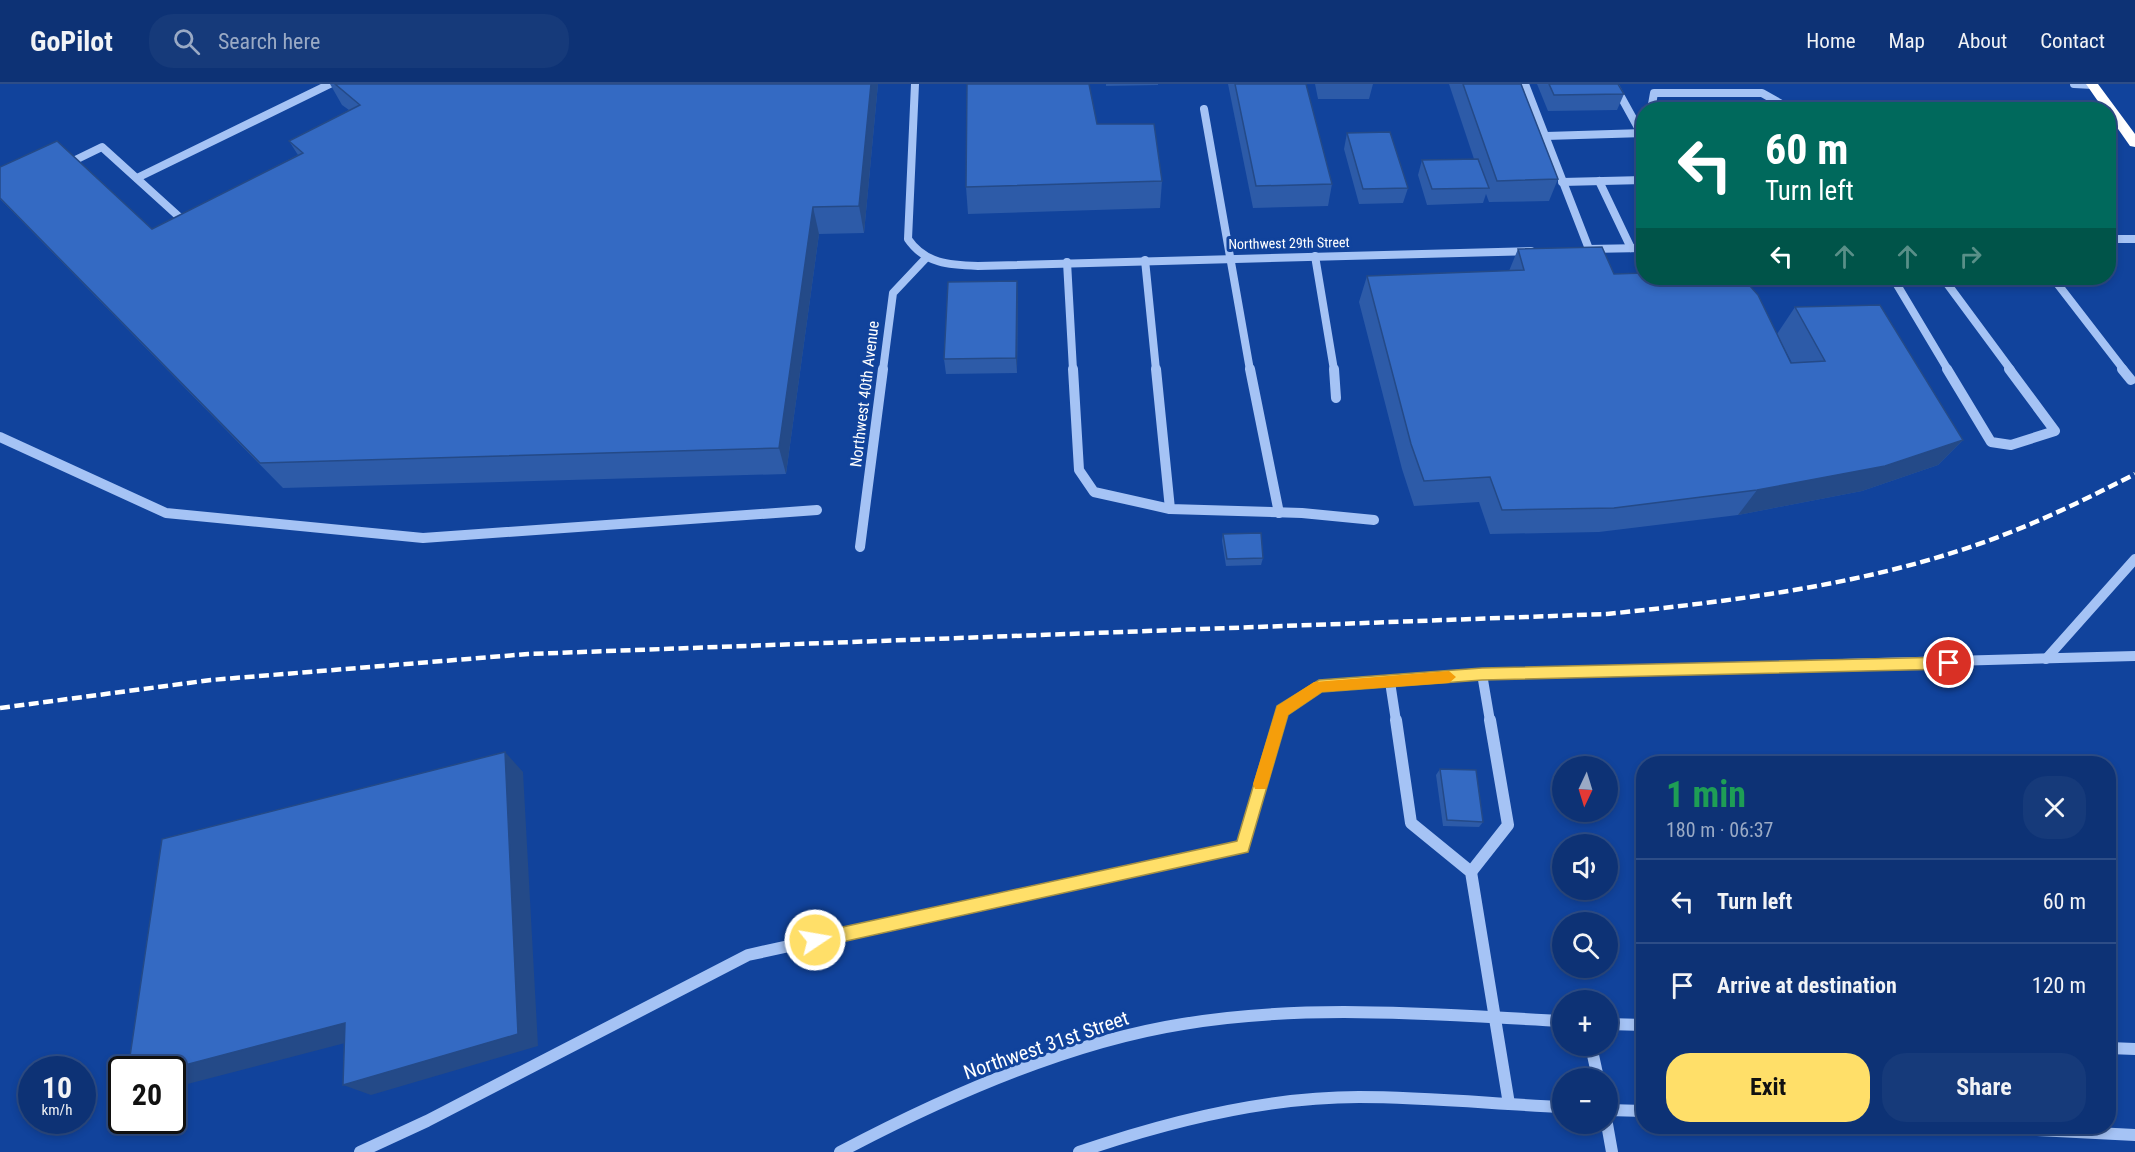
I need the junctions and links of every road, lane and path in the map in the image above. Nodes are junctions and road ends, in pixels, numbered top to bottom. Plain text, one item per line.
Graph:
1 (330, 84) edge
2 (915, 84) edge
3 (1525, 84) edge
4 (1614, 84) edge
5 (2074, 84) edge
6 (2092, 84) edge
7 (1652, 102) edge
8 (1778, 102) edge
9 (2105, 102) edge
10 (1204, 109) dead end
11 (2116, 117) edge
12 (1636, 121) edge
13 (1636, 133) edge
14 (1546, 136) junction
15 (2135, 143) edge
16 (51, 171) edge
17 (137, 178) junction
18 (1636, 180) edge
19 (1599, 181) junction
20 (1562, 182) junction
21 (194, 230) edge
22 (2116, 239) edge
23 (2135, 239) edge
24 (1631, 248) junction
25 (1636, 248) edge
26 (1589, 249) junction
27 (1542, 250) edge
28 (1577, 250) edge
29 (1315, 256) junction
30 (926, 258) junction
31 (1231, 258) junction
32 (1145, 260) junction
33 (1067, 262) junction
34 (1897, 285) edge
35 (1947, 285) edge
36 (2058, 285) edge
37 (2131, 380) dead end
38 (1336, 398) dead end
39 (0, 437) edge
40 (1170, 509) junction
41 (817, 510) dead end
42 (1279, 513) junction
43 (1374, 520) dead end
44 (860, 547) dead end
45 (2135, 558) edge
46 (2135, 656) edge
47 (2046, 659) junction
48 (1482, 674) junction
49 (1389, 682) junction
50 (1472, 872) junction
51 (1496, 1018) junction
52 (1552, 1021) edge
53 (1618, 1024) edge
54 (1636, 1025) edge
55 (2116, 1048) edge
56 (2135, 1049) edge
57 (1509, 1104) junction
58 (1552, 1106) edge
59 (1618, 1110) edge
60 (1636, 1111) edge
61 (1609, 1134) edge
62 (2115, 1134) edge
63 (2135, 1135) edge
64 (360, 1152) edge
65 (840, 1152) edge
66 (1079, 1152) edge
67 (1612, 1152) edge

1 - 17 street
2 - 30 street
3 - 14 street
4 - 12 street
5 - 6 street
6 - 9 highway
7 - 8 street
10 - 31 street
11 - 15 highway
13 - 14 street
14 - 20 street
16 - 17 street
17 - 21 street
18 - 19 street
19 - 20 street
19 - 24 street
20 - 26 street
22 - 23 street
24 - 25 street
24 - 26 street
26 - 28 street
27 - 29 street, Northwest 29th Street
29 - 31 street, Northwest 29th Street
29 - 38 street
30 - 33 street, Northwest 29th Street
30 - 44 street, Northwest 40th Avenue
31 - 32 street, Northwest 29th Street
31 - 42 street
32 - 33 street, Northwest 29th Street
32 - 40 street
33 - 40 street
34 - 35 street
36 - 37 street
39 - 41 street
40 - 42 street
42 - 43 street
45 - 47 street
46 - 47 street
47 - 48 street
48 - 49 street
48 - 50 street
49 - 50 street
49 - 64 street
50 - 51 street
51 - 52 street, Northwest 31st Street
51 - 57 street
51 - 65 street, Northwest 31st Street
53 - 54 street
55 - 56 street
57 - 58 street
57 - 66 street
59 - 60 street
61 - 67 street
62 - 63 street

